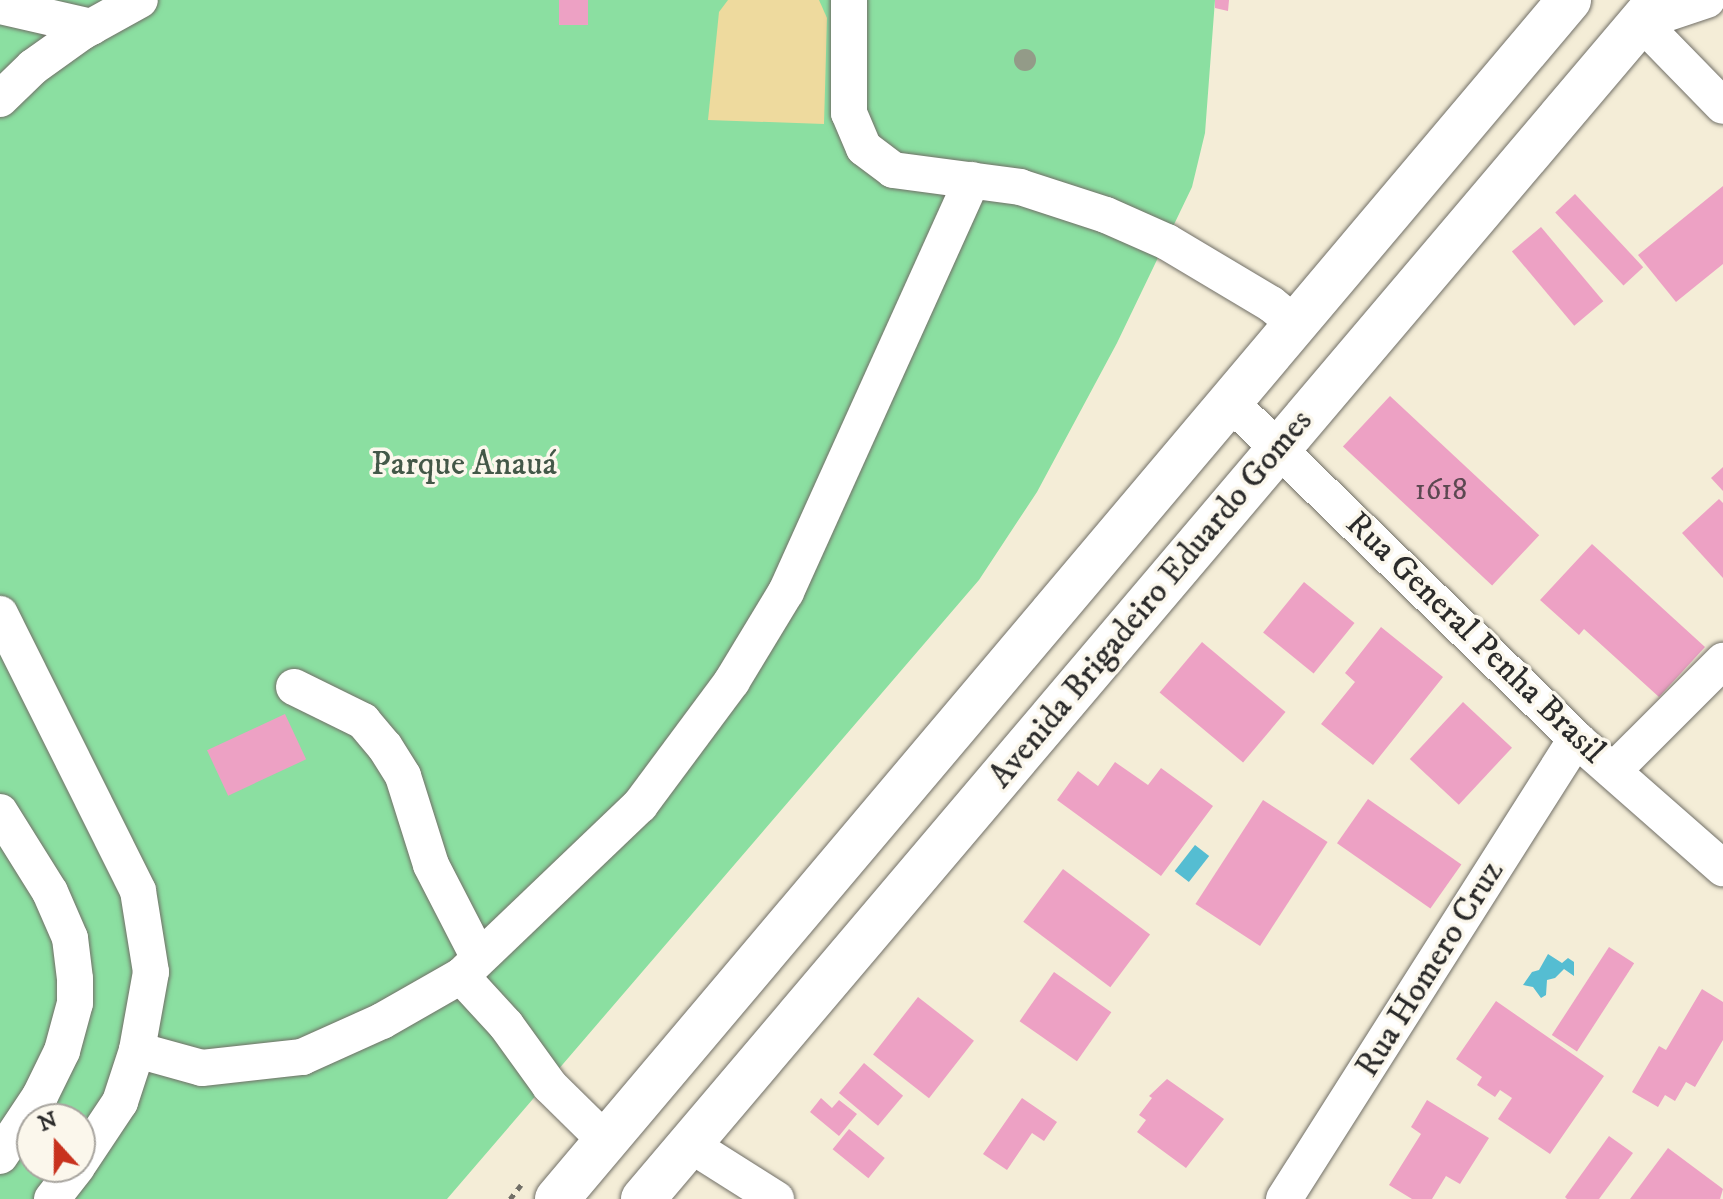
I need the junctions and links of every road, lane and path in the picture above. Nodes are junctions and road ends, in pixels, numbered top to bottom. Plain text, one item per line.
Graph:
1 (140, 0) edge
2 (849, 0) edge
3 (1569, 0) edge
4 (1707, 0) edge
5 (0, 6) edge
6 (1650, 11) edge
7 (92, 27) junction
8 (0, 99) edge
9 (1723, 106) edge
10 (972, 180) junction
11 (1296, 324) junction
12 (1231, 403) junction
13 (1278, 448) junction
14 (0, 614) edge
15 (1723, 661) edge
16 (294, 687) dead end
17 (1576, 739) junction
18 (1613, 771) junction
19 (0, 812) edge
20 (1723, 868) edge
21 (469, 966) junction
22 (137, 1050) junction
23 (96, 1137) edge
24 (606, 1141) junction
25 (689, 1144) junction
26 (0, 1156) edge
27 (557, 1199) edge
28 (643, 1199) edge
29 (776, 1199) edge
30 (1284, 1199) edge

1 - 7 street
2 - 10 street
3 - 11 main road, Avenida Brigadeiro Eduardo Gomes
4 - 6 street
5 - 7 street
6 - 9 street
6 - 13 main road, Avenida Brigadeiro Eduardo Gomes
7 - 8 street
10 - 11 street
10 - 21 street
11 - 12 main road, Avenida Brigadeiro Eduardo Gomes
12 - 13 street, Rua General Penha Brasil
12 - 24 main road, Avenida Brigadeiro Eduardo Gomes
13 - 17 street, Rua General Penha Brasil
13 - 25 main road, Avenida Brigadeiro Eduardo Gomes
14 - 22 street
15 - 18 street
16 - 21 street
17 - 18 street, Rua General Penha Brasil
17 - 30 street, Rua Homero Cruz
18 - 20 street, Rua General Penha Brasil
19 - 26 street
21 - 22 street
21 - 24 street
22 - 23 street
24 - 27 main road, Avenida Brigadeiro Eduardo Gomes
25 - 28 main road, Avenida Brigadeiro Eduardo Gomes
25 - 29 street

